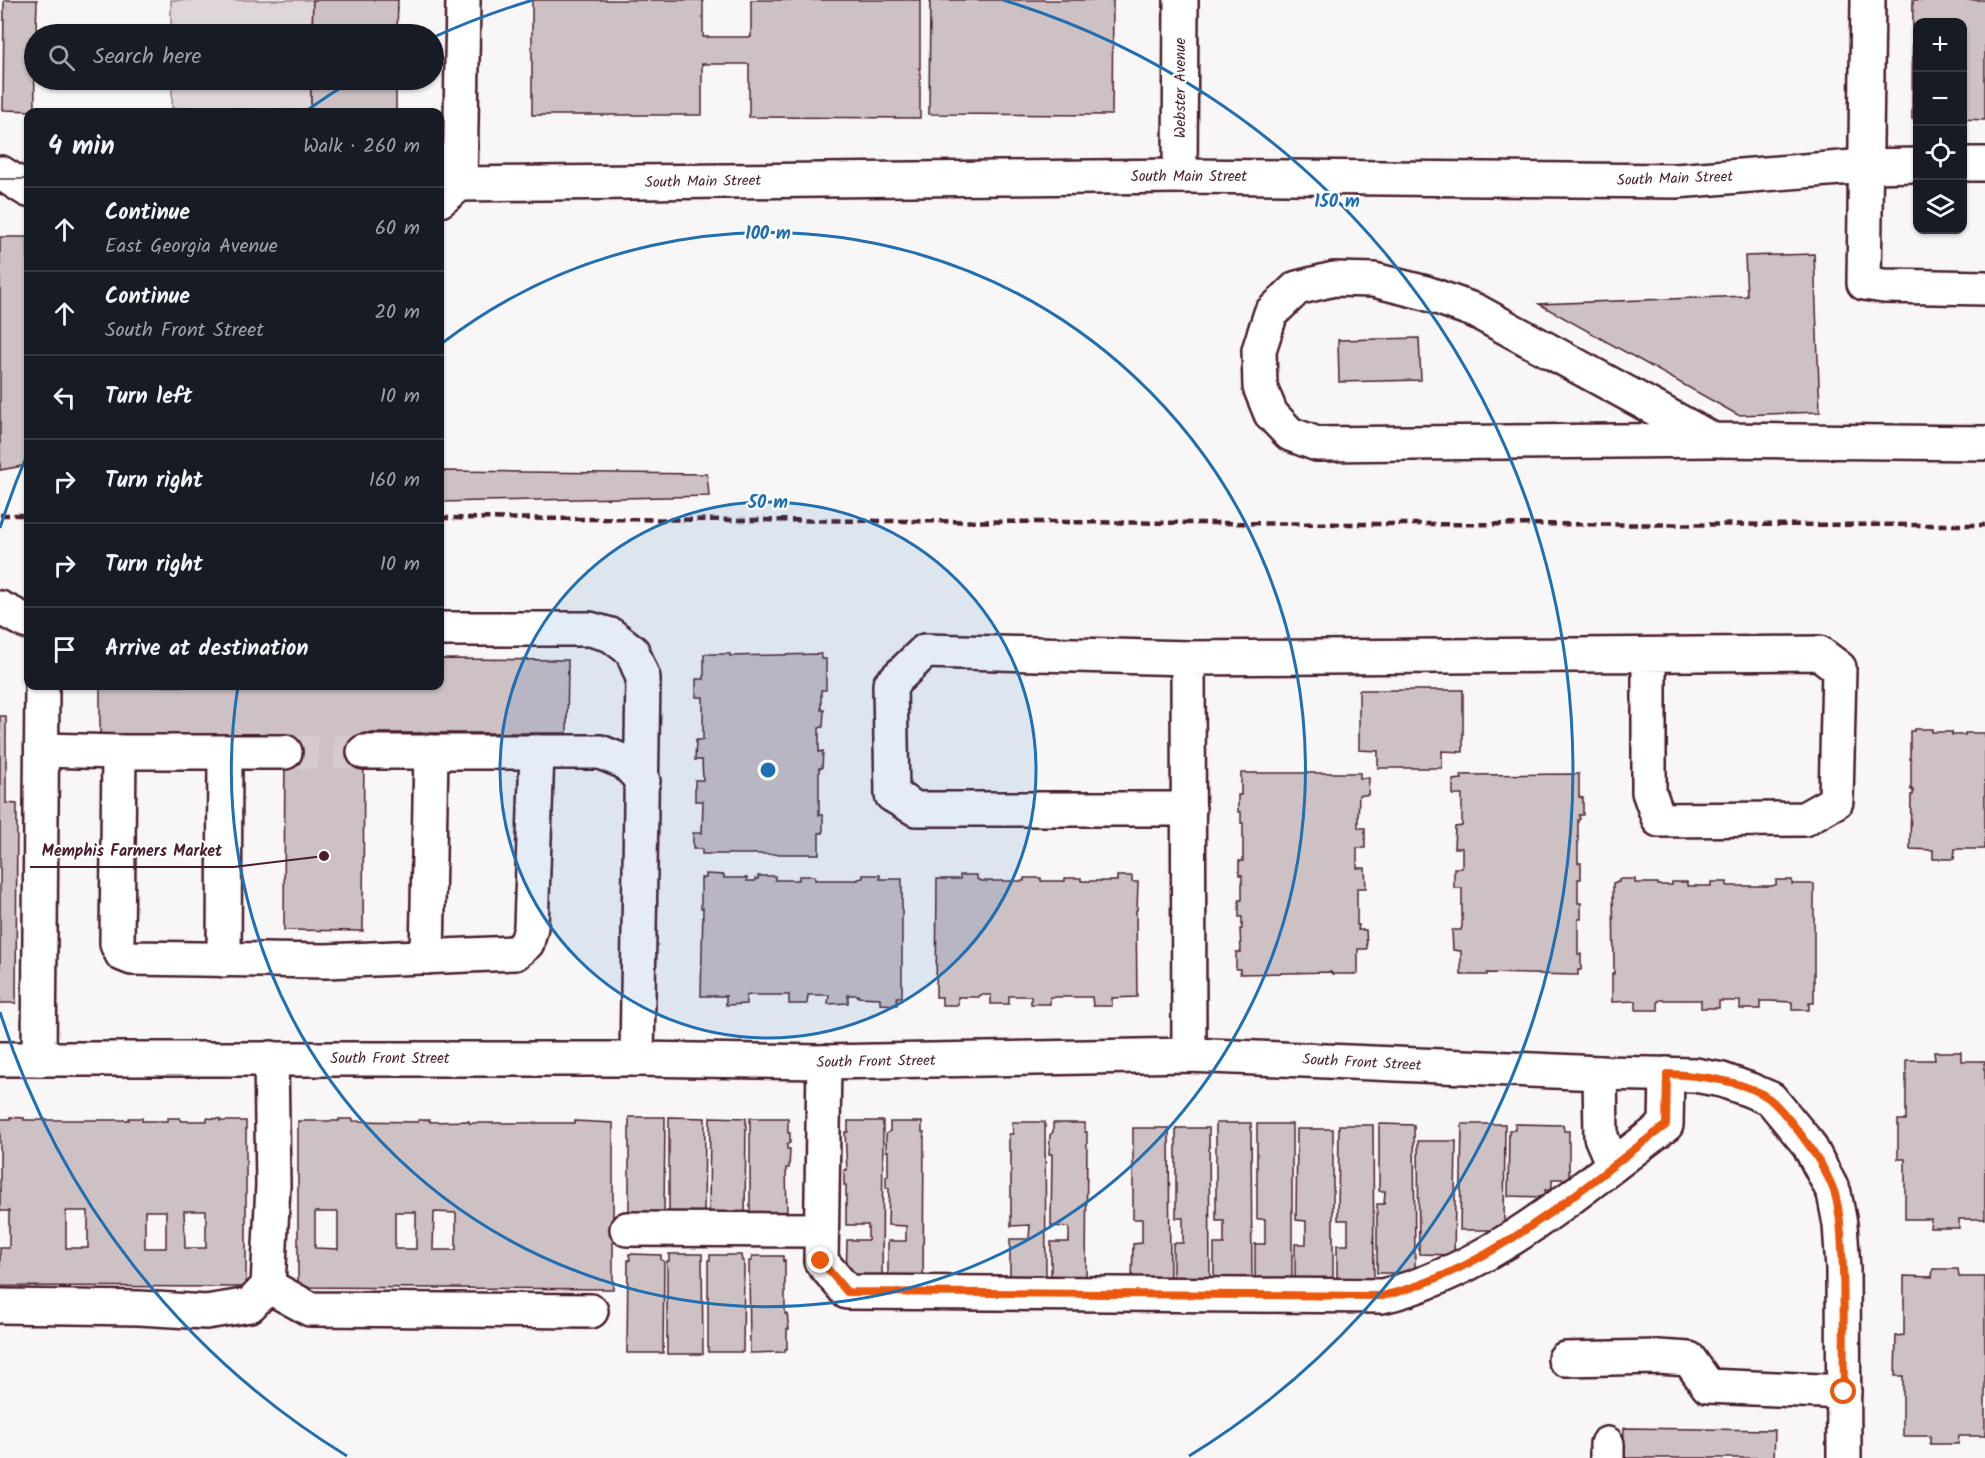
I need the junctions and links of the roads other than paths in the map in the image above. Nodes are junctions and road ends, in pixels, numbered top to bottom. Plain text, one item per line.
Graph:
1 (463, 0) edge
2 (1181, 0) edge
3 (1868, 0) edge
4 (1967, 164) edge
5 (1985, 164) edge
6 (1913, 165) edge
7 (1866, 166) junction
8 (10, 168) edge
9 (1180, 176) junction
10 (446, 181) edge
11 (24, 185) edge
12 (1985, 288) edge
13 (1713, 440) junction
14 (1985, 443) edge
15 (0, 608) edge
16 (24, 620) edge
17 (444, 629) edge
18 (1649, 655) junction
19 (1188, 658) junction
20 (42, 690) edge
21 (42, 750) junction
22 (119, 752) junction
23 (225, 752) junction
24 (285, 752) tunnel mouth
25 (364, 752) tunnel mouth
26 (431, 752) junction
27 (537, 752) junction
28 (643, 781) junction
29 (1189, 809) junction
30 (427, 957) junction
31 (224, 960) junction
32 (1189, 1055) junction
33 (270, 1058) junction
34 (0, 1059) edge
35 (39, 1059) junction
36 (637, 1059) junction
37 (824, 1062) junction
38 (1600, 1073) junction
39 (1667, 1074) junction
40 (1613, 1165) junction
41 (627, 1229) dead end
42 (821, 1230) junction
43 (268, 1286) junction
44 (0, 1306) edge
45 (591, 1311) dead end
46 (1565, 1359) dead end
47 (1844, 1392) junction
48 (1844, 1458) edge

1 - 10 main road
2 - 9 main road, Webster Avenue
3 - 7 main road
4 - 5 main road
6 - 7 main road, South Main Street
7 - 9 main road, South Main Street
7 - 12 main road
8 - 11 main road
9 - 10 main road, South Main Street
13 - 13 main road
13 - 14 main road
15 - 16 main road
17 - 28 main road
18 - 18 main road
18 - 19 main road
19 - 29 main road
19 - 29 main road
20 - 21 main road
21 - 22 main road
21 - 35 main road
22 - 23 main road
22 - 31 main road
23 - 24 main road
23 - 31 main road
25 - 26 main road
26 - 27 main road
26 - 30 main road
27 - 28 main road
27 - 30 main road
28 - 36 main road
29 - 32 main road
30 - 31 main road
32 - 37 main road, South Front Street
32 - 38 main road, South Front Street
33 - 35 main road, South Front Street
33 - 36 main road, South Front Street
33 - 43 main road
34 - 35 main road, South Front Street
36 - 37 main road, South Front Street
37 - 42 main road
38 - 39 main road, South Front Street
38 - 40 main road
39 - 40 main road
39 - 47 main road, South Front Street
40 - 42 main road
41 - 42 main road
43 - 44 main road
43 - 45 main road
46 - 47 main road
47 - 48 main road, South Front Street

